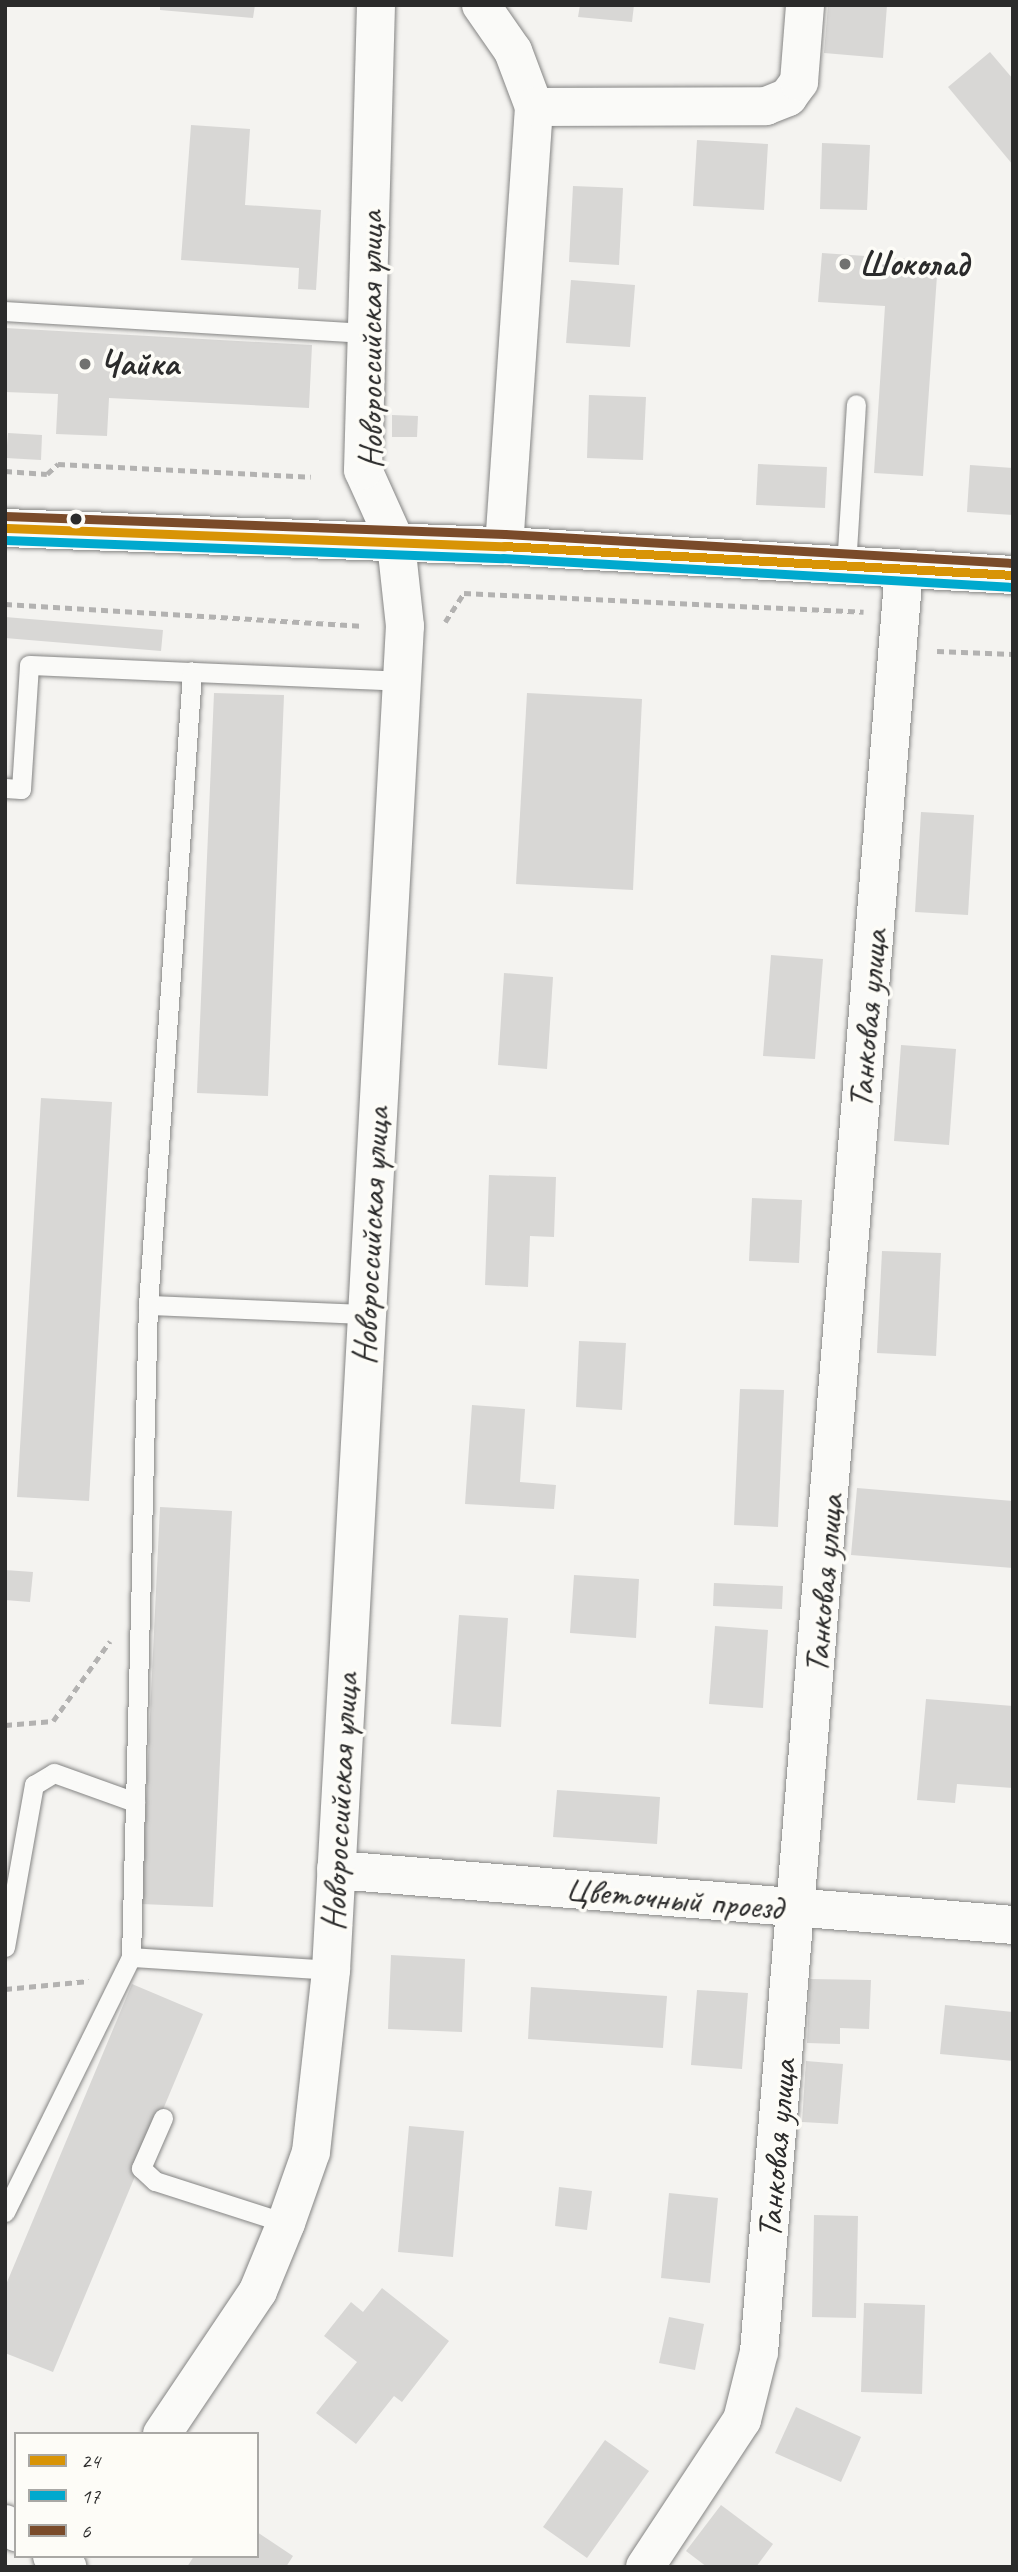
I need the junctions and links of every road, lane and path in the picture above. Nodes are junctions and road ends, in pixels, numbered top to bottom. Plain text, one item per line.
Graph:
1 (376, 5) edge
2 (481, 5) edge
3 (806, 5) edge
4 (534, 107) junction
5 (5, 311) edge
6 (368, 333) junction
7 (856, 404) dead end
8 (5, 471) edge
9 (311, 477) dead end
10 (5, 528) edge
11 (396, 542) junction
12 (504, 546) junction
13 (846, 567) junction
14 (904, 570) junction
15 (1013, 576) edge
16 (5, 604) edge
17 (360, 626) dead end
18 (441, 628) dead end
19 (899, 631) junction
20 (1013, 654) edge
21 (192, 672) junction
22 (403, 681) junction
23 (5, 788) edge
24 (148, 1305) junction
25 (366, 1314) junction
26 (141, 1598) junction
27 (5, 1725) edge
28 (135, 1802) junction
29 (336, 1870) junction
30 (798, 1909) junction
31 (1013, 1925) edge
32 (5, 1947) edge
33 (131, 1957) junction
34 (331, 1970) junction
35 (121, 1978) junction
36 (5, 1989) edge
37 (163, 2118) dead end
38 (5, 2212) edge
39 (286, 2223) junction
40 (163, 2432) edge
41 (645, 2567) edge

1 - 6 street, Новороссийская улица
2 - 4 street
3 - 4 street
4 - 12 street
5 - 6 lane
6 - 11 street, Новороссийская улица
7 - 13 lane
8 - 9 path
10 - 11 street
11 - 12 street
11 - 22 street, Новороссийская улица
12 - 13 street
13 - 14 street
14 - 15 street
14 - 19 street, Танковая улица
16 - 17 path
18 - 19 path
19 - 20 path
19 - 30 street, Танковая улица
21 - 22 lane
21 - 23 lane
21 - 24 lane
22 - 25 street, Новороссийская улица
24 - 25 lane
24 - 26 lane
25 - 29 street, Новороссийская улица
26 - 27 path
26 - 28 lane
28 - 32 lane
28 - 33 lane
29 - 30 street, Цветочный проезд
29 - 34 street, Новороссийская улица
30 - 31 street, Цветочный проезд
30 - 41 street, Танковая улица
33 - 34 lane
33 - 35 lane
34 - 39 street, Новороссийская улица
35 - 36 path
35 - 38 lane
37 - 39 lane
39 - 40 street, Новороссийская улица

